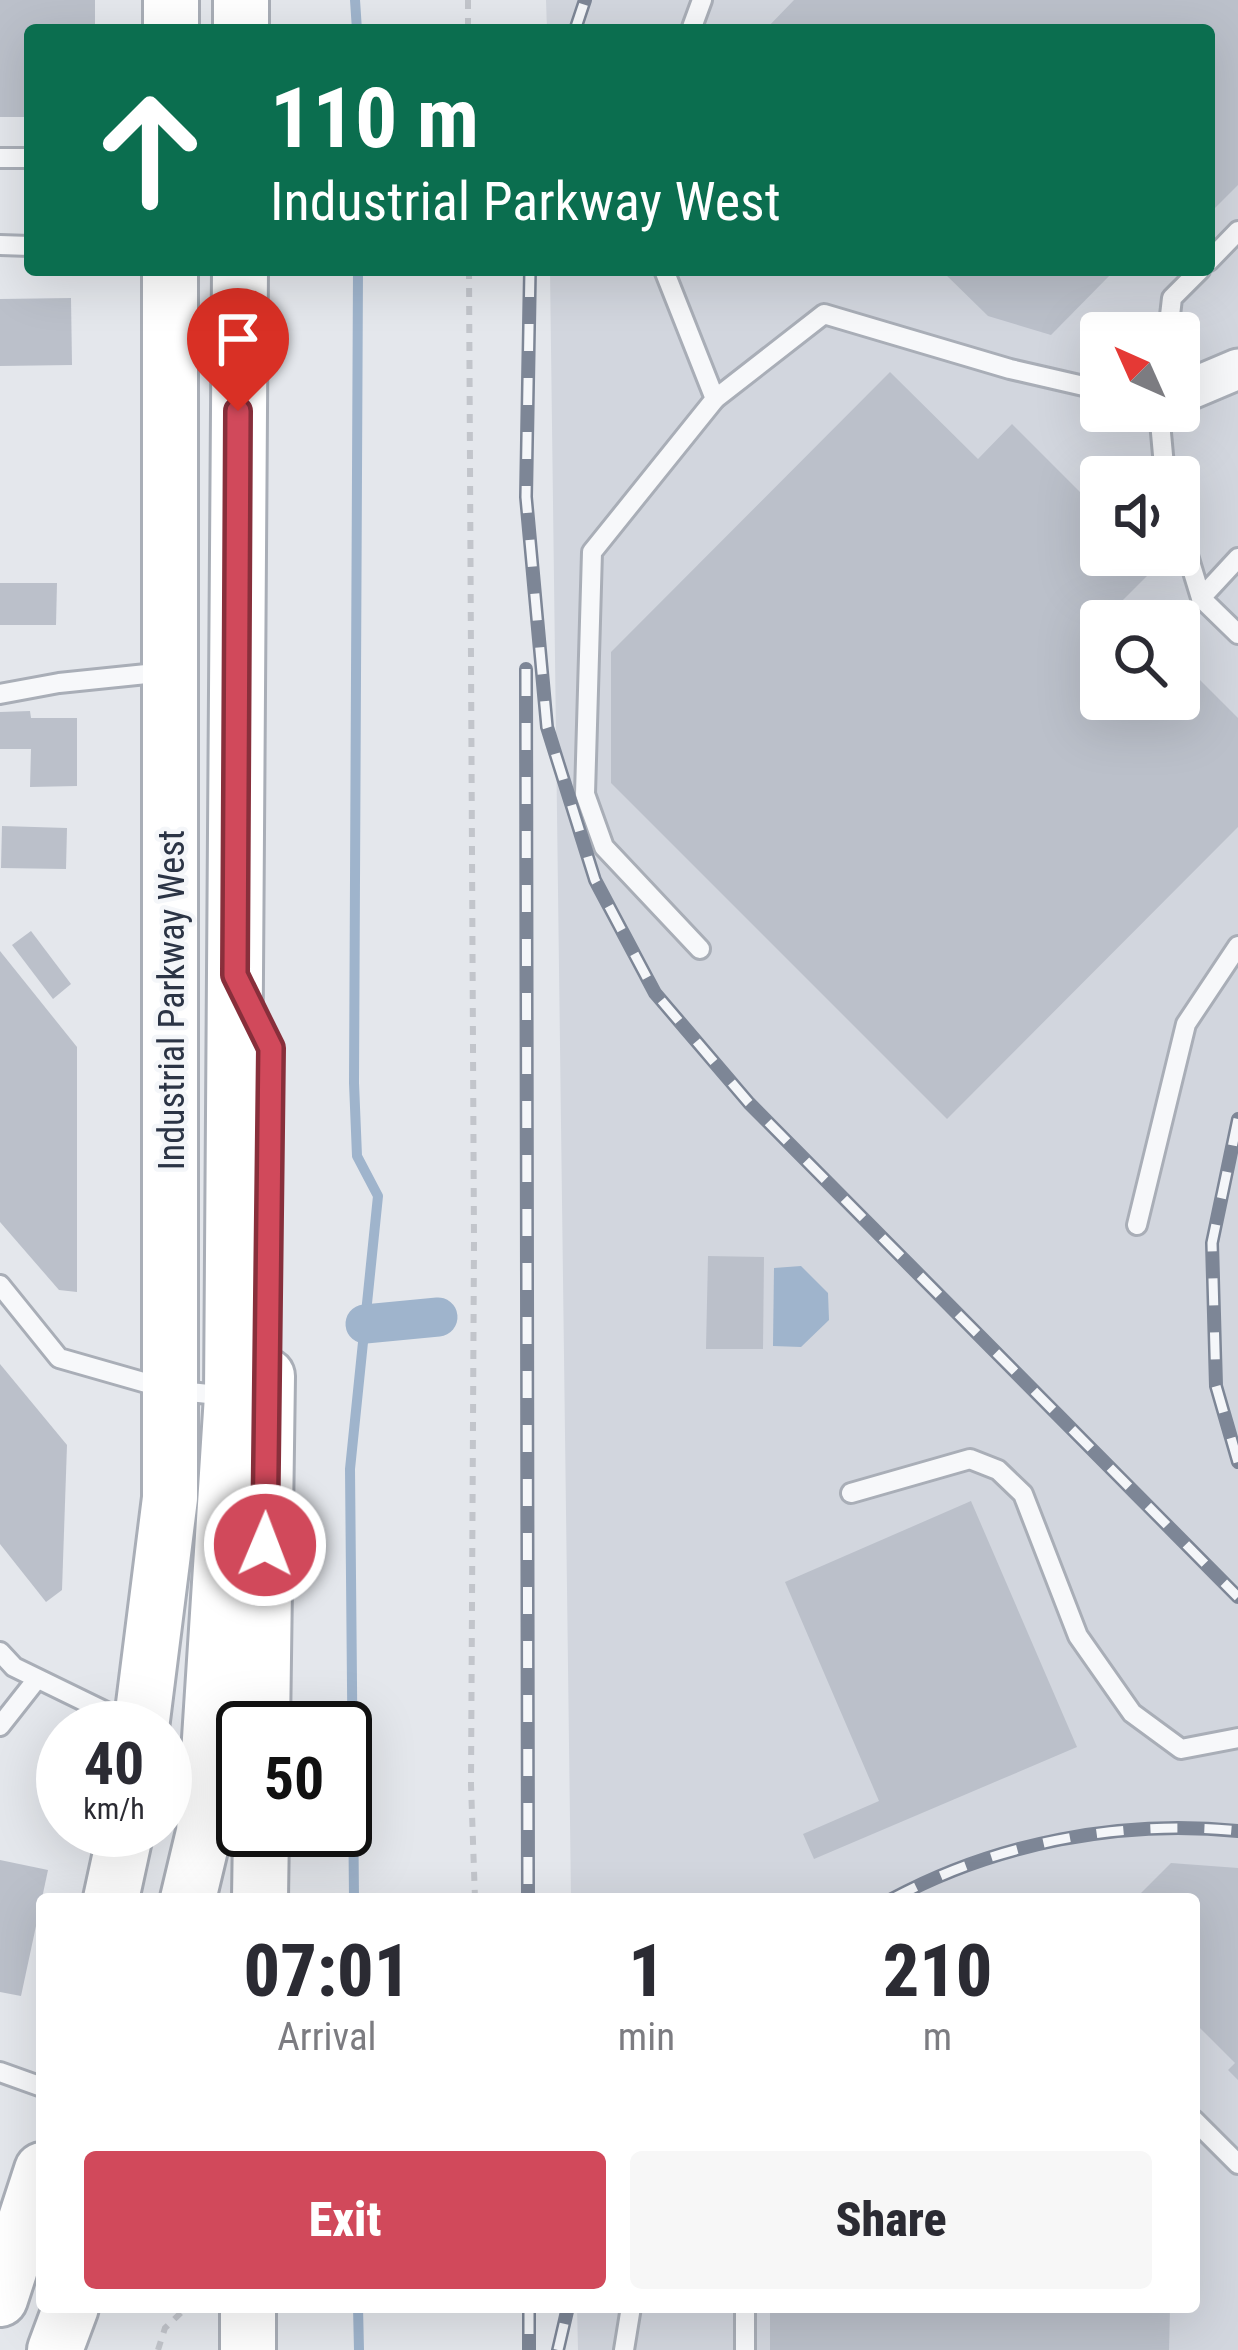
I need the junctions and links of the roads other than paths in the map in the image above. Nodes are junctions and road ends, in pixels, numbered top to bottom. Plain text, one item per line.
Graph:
1 (1238, 231) edge
2 (1215, 255) edge
3 (170, 276) edge
4 (239, 276) edge
5 (666, 276) edge
6 (1194, 276) edge
7 (1170, 312) edge
8 (1238, 369) edge
9 (1080, 385) edge
10 (1200, 385) edge
11 (715, 399) junction
12 (1238, 558) edge
13 (1194, 576) edge
14 (1201, 598) junction
15 (1238, 634) edge
16 (171, 672) junction
17 (0, 694) edge
18 (1238, 946) edge
19 (700, 949) dead end
20 (235, 975) junction
21 (1137, 1225) dead end
22 (0, 1285) edge
23 (171, 1390) junction
24 (232, 1396) junction
25 (851, 1493) dead end
26 (2, 1656) edge
27 (38, 1679) junction
28 (84, 1701) edge
29 (144, 1701) edge
30 (262, 1701) edge
31 (0, 1726) edge
32 (1238, 1738) edge
33 (120, 1857) edge
34 (261, 1857) edge
35 (112, 1893) edge
36 (189, 1893) edge
37 (260, 1893) edge
38 (0, 2072) edge
39 (36, 2084) edge
40 (1200, 2126) edge
41 (1238, 2164) edge
42 (36, 2188) edge
43 (0, 2299) edge
44 (69, 2313) edge
45 (248, 2313) edge
46 (630, 2313) edge
47 (746, 2313) edge
48 (55, 2350) edge
49 (248, 2350) edge
50 (624, 2350) edge
51 (745, 2350) edge

1 - 2 lane
3 - 16 main road, Industrial Parkway West
4 - 20 main road, Industrial Parkway West
5 - 11 lane
6 - 7 lane
8 - 10 street
9 - 11 lane
11 - 19 lane
12 - 14 lane
13 - 14 lane
14 - 15 lane
16 - 17 lane
16 - 23 main road, Industrial Parkway West
18 - 21 lane
20 - 24 main road, Industrial Parkway West
20 - 30 main road
22 - 23 lane
23 - 24 lane
23 - 29 main road, Industrial Parkway West
24 - 36 main road, Industrial Parkway West
25 - 32 lane
26 - 27 lane
27 - 28 lane
27 - 31 lane
33 - 35 main road
34 - 37 main road
38 - 39 lane
40 - 41 lane
42 - 43 main road
44 - 48 main road
45 - 49 main road
46 - 50 lane
47 - 51 lane

